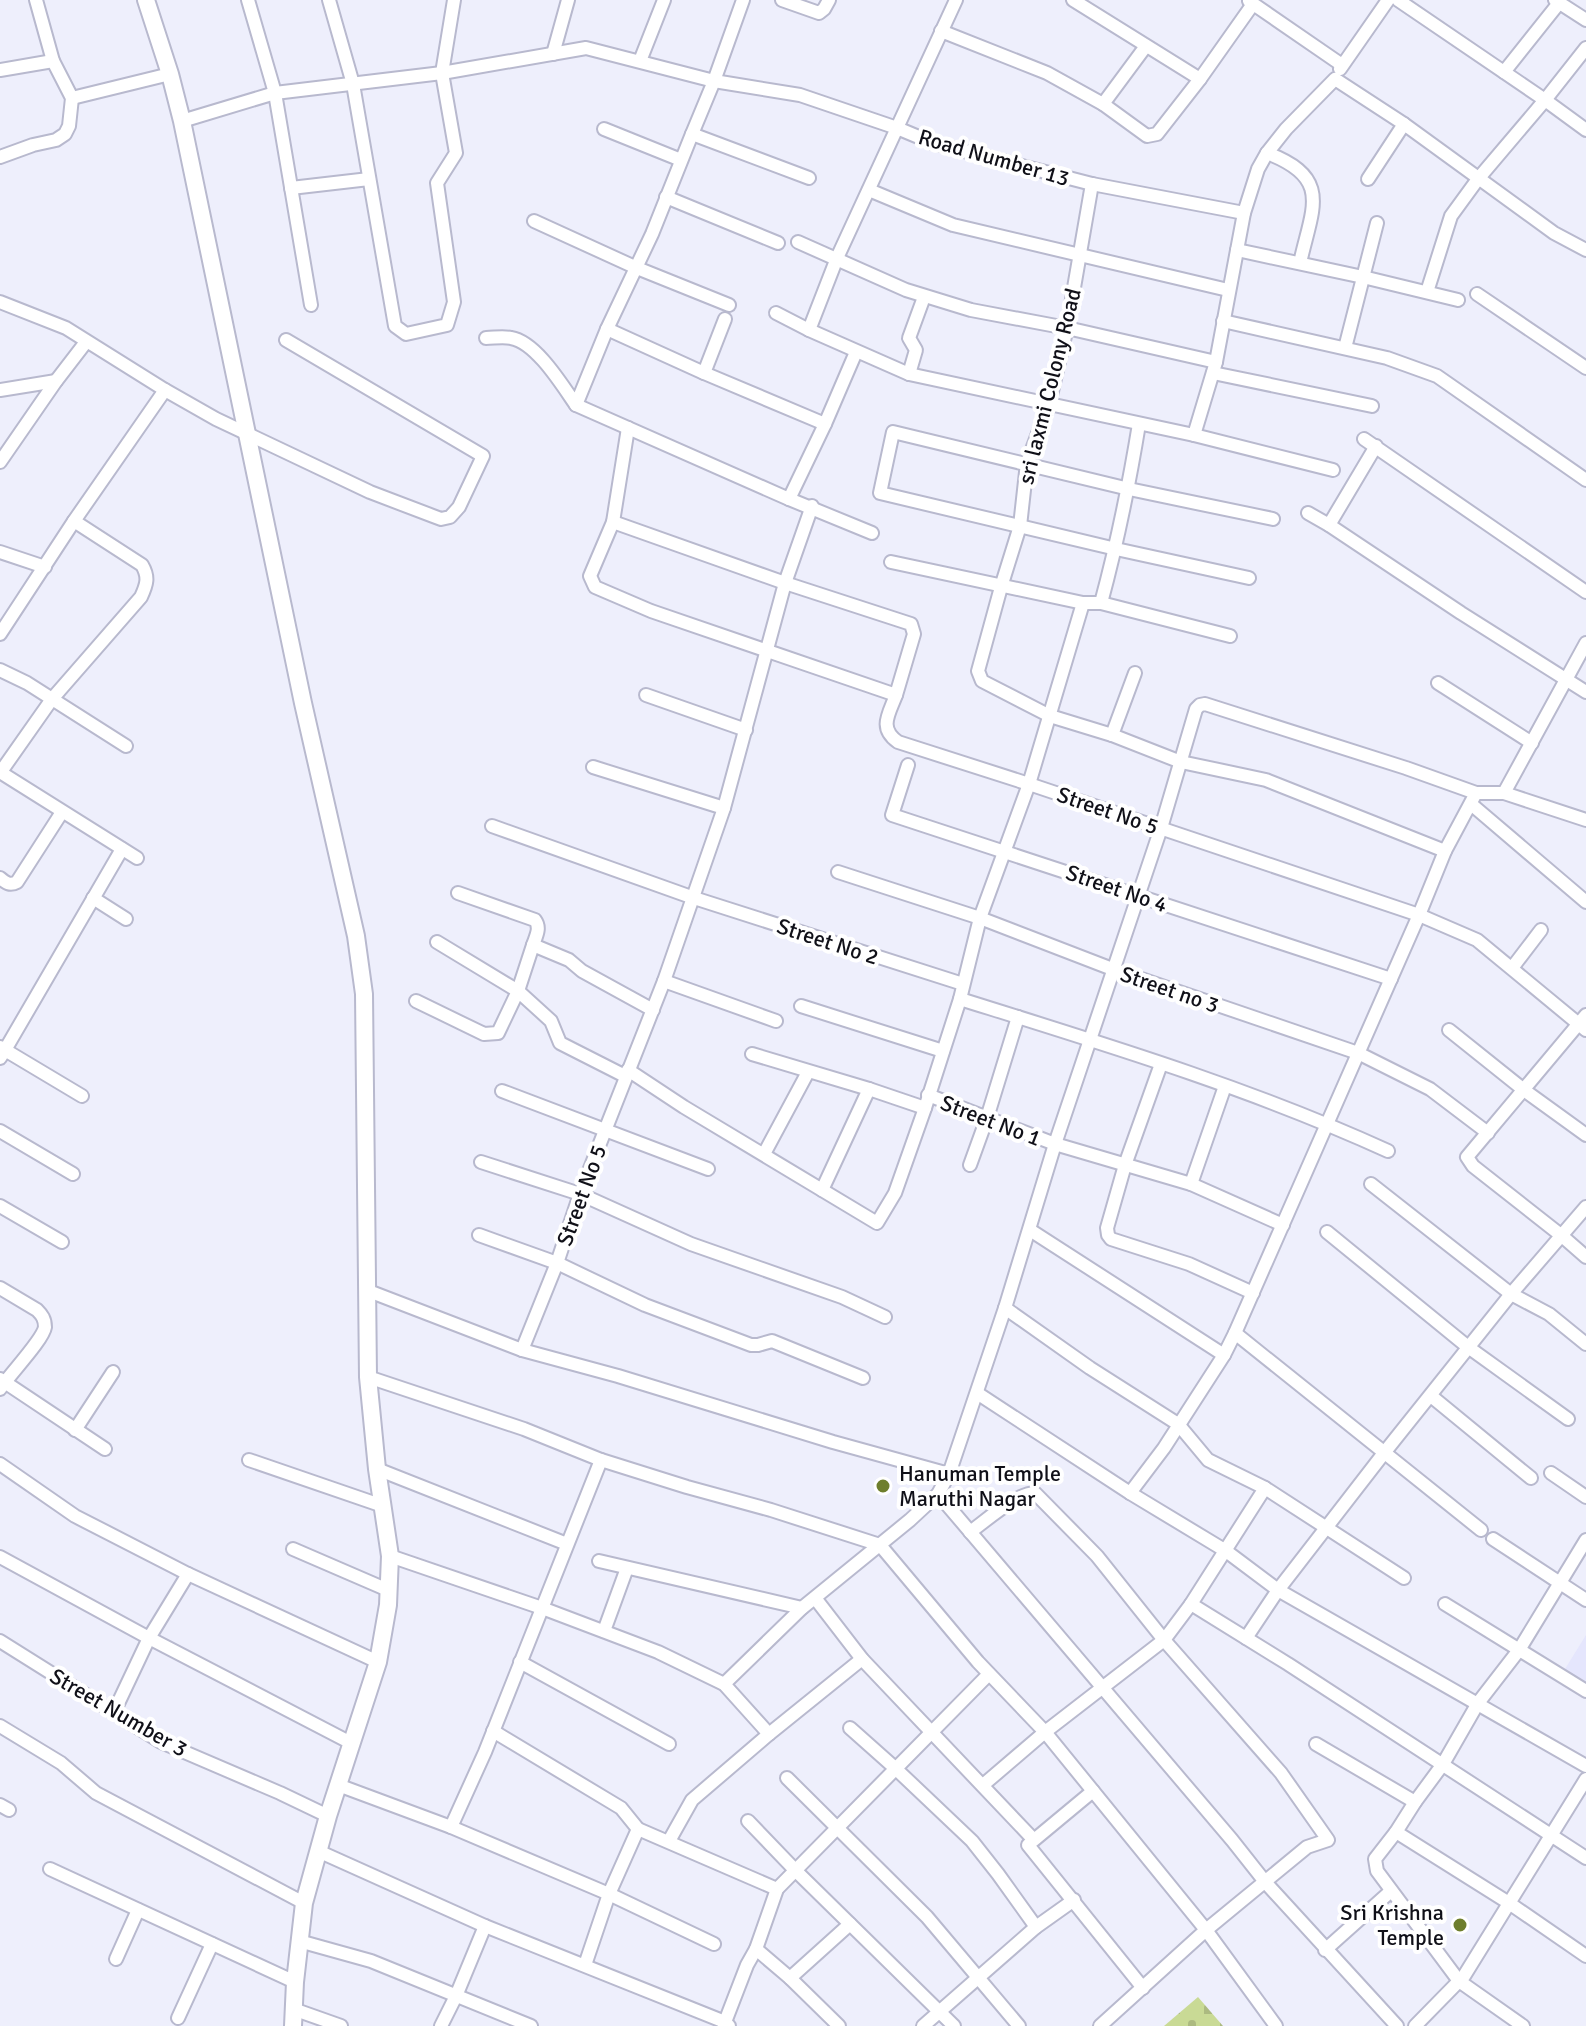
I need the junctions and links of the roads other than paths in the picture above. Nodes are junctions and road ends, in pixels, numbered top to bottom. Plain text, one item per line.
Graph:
1 (36, 0) edge
2 (146, 0) edge
3 (248, 0) edge
4 (329, 0) edge
5 (454, 0) edge
6 (568, 0) edge
7 (664, 0) edge
8 (743, 0) edge
9 (782, 0) edge
10 (829, 0) edge
11 (956, 0) edge
12 (1073, 0) edge
13 (1388, 0) edge
14 (1398, 0) edge
15 (1251, 2) edge
16 (1557, 2) edge
17 (1586, 20) edge
18 (941, 31) junction
19 (1146, 46) junction
20 (1586, 48) edge
21 (553, 54) junction
22 (53, 61) junction
23 (640, 61) junction
24 (1342, 65) junction
25 (0, 70) edge
26 (1504, 72) junction
27 (442, 73) junction
28 (170, 74) junction
29 (1200, 79) junction
30 (1335, 79) junction
31 (714, 81) junction
32 (353, 84) junction
33 (275, 93) junction
34 (72, 98) junction
35 (1545, 100) junction
36 (1103, 104) junction
37 (182, 121) junction
38 (1404, 124) junction
39 (897, 128) junction
40 (604, 129) dead end
41 (1586, 130) edge
42 (692, 134) junction
43 (1267, 153) junction
44 (0, 157) edge
45 (681, 160) junction
46 (809, 178) dead end
47 (369, 179) junction
48 (1368, 179) dead end
49 (1478, 179) junction
50 (1092, 184) junction
51 (291, 188) junction
52 (869, 190) junction
53 (666, 197) junction
54 (1244, 213) junction
55 (534, 221) dead end
56 (1377, 223) dead end
57 (798, 242) dead end
58 (778, 243) dead end
59 (1237, 250) junction
60 (1586, 250) edge
61 (1079, 254) junction
62 (837, 258) junction
63 (1300, 263) junction
64 (637, 268) junction
65 (1363, 277) junction
66 (1228, 290) junction
67 (1427, 292) junction
68 (1477, 294) dead end
69 (924, 297) junction
70 (1458, 300) dead end
71 (0, 302) edge
72 (311, 305) dead end
73 (729, 305) dead end
74 (776, 313) dead end
75 (725, 319) dead end
76 (1223, 321) junction
77 (1067, 328) junction
78 (607, 329) junction
79 (809, 330) junction
80 (486, 338) dead end
81 (286, 340) dead end
82 (86, 342) junction
83 (1345, 348) junction
84 (856, 352) junction
85 (1214, 367) junction
86 (1586, 368) edge
87 (704, 373) junction
88 (909, 374) junction
89 (56, 381) junction
90 (0, 390) edge
91 (165, 390) junction
92 (1049, 404) junction
93 (576, 405) junction
94 (1372, 406) dead end
95 (825, 424) junction
96 (1139, 424) junction
97 (628, 428) junction
98 (247, 433) junction
99 (1194, 435) junction
100 (0, 462) edge
101 (1027, 463) junction
102 (1333, 470) dead end
103 (1586, 480) edge
104 (1129, 489) junction
105 (789, 499) junction
106 (812, 506) junction
107 (1308, 513) dead end
108 (1273, 519) dead end
109 (74, 521) junction
110 (613, 522) junction
111 (1329, 525) junction
112 (1020, 526) junction
113 (872, 533) dead end
114 (1116, 549) junction
115 (0, 552) edge
116 (891, 562) dead end
117 (45, 567) junction
118 (1249, 578) dead end
119 (785, 583) junction
120 (1001, 587) junction
121 (1586, 592) edge
122 (1083, 603) junction
123 (1101, 603) junction
124 (0, 634) edge
125 (1230, 636) dead end
126 (1586, 643) edge
127 (766, 651) junction
128 (0, 670) edge
129 (1135, 673) dead end
130 (1567, 679) junction
131 (1438, 683) dead end
132 (1586, 692) edge
133 (646, 695) dead end
134 (896, 695) junction
135 (52, 699) junction
136 (1050, 716) junction
137 (746, 730) junction
138 (1112, 735) junction
139 (1532, 743) junction
140 (126, 746) dead end
141 (1181, 762) junction
142 (908, 765) dead end
143 (593, 767) dead end
144 (0, 773) edge
145 (1029, 784) junction
146 (1504, 793) junction
147 (1473, 799) junction
148 (724, 808) junction
149 (62, 812) junction
150 (1586, 820) edge
151 (492, 826) dead end
152 (1161, 828) junction
153 (122, 849) junction
154 (1005, 851) junction
155 (1445, 851) junction
156 (137, 858) dead end
157 (838, 872) dead end
158 (0, 878) edge
159 (458, 893) dead end
160 (1137, 895) junction
161 (93, 898) junction
162 (694, 898) junction
163 (1586, 902) edge
164 (1419, 915) junction
165 (980, 918) junction
166 (126, 919) dead end
167 (1541, 930) dead end
168 (437, 942) dead end
169 (533, 945) junction
170 (1512, 968) junction
171 (1115, 970) junction
172 (1391, 979) junction
173 (664, 981) junction
174 (963, 984) junction
175 (518, 991) junction
176 (960, 999) junction
177 (416, 1001) dead end
178 (801, 1006) dead end
179 (653, 1010) junction
180 (1018, 1017) junction
181 (776, 1021) dead end
182 (1584, 1023) edge
183 (1449, 1030) dead end
184 (1090, 1039) junction
185 (2, 1051) edge
186 (943, 1051) junction
187 (1358, 1053) junction
188 (752, 1054) dead end
189 (1161, 1064) junction
190 (808, 1072) junction
191 (627, 1073) junction
192 (1225, 1086) junction
193 (869, 1089) junction
194 (1524, 1090) junction
195 (502, 1091) dead end
196 (82, 1096) dead end
197 (926, 1102) junction
198 (987, 1118) junction
199 (1327, 1124) junction
200 (606, 1129) junction
201 (0, 1131) edge
202 (1488, 1133) junction
203 (1586, 1135) edge
204 (1055, 1144) junction
205 (1388, 1151) dead end
206 (764, 1154) junction
207 (481, 1162) dead end
208 (970, 1165) dead end
209 (1125, 1165) junction
210 (708, 1169) dead end
211 (73, 1174) dead end
212 (1191, 1184) junction
213 (1371, 1184) dead end
214 (822, 1190) junction
215 (580, 1194) junction
216 (0, 1206) edge
217 (1586, 1207) edge
218 (1283, 1225) junction
219 (1030, 1230) junction
220 (1327, 1232) dead end
221 (479, 1235) dead end
222 (1562, 1236) junction
223 (62, 1242) dead end
224 (1586, 1257) edge
225 (557, 1263) junction
226 (0, 1288) edge
227 (366, 1290) junction
228 (1253, 1293) junction
229 (1511, 1294) junction
230 (1005, 1308) junction
231 (885, 1317) dead end
232 (1235, 1333) junction
233 (1586, 1344) edge
234 (1468, 1347) junction
235 (522, 1350) junction
236 (1224, 1355) junction
237 (113, 1372) dead end
238 (368, 1377) junction
239 (863, 1378) dead end
240 (2, 1384) edge
241 (977, 1393) junction
242 (1431, 1396) junction
243 (1568, 1419) dead end
244 (1178, 1424) junction
245 (75, 1430) junction
246 (105, 1449) dead end
247 (1384, 1453) junction
248 (249, 1460) dead end
249 (601, 1460) junction
250 (0, 1464) edge
251 (377, 1469) junction
252 (1551, 1473) dead end
253 (949, 1474) junction
254 (1531, 1478) dead end
255 (1265, 1488) junction
256 (1130, 1493) junction
257 (938, 1494) junction
258 (1586, 1497) edge
259 (383, 1506) junction
260 (1328, 1527) junction
261 (1481, 1530) dead end
262 (970, 1532) junction
263 (1493, 1539) dead end
264 (1586, 1540) edge
265 (567, 1544) junction
266 (880, 1545) junction
267 (293, 1549) dead end
268 (1226, 1551) junction
269 (390, 1556) junction
270 (599, 1561) dead end
271 (2, 1563) edge
272 (627, 1568) junction
273 (188, 1574) junction
274 (1404, 1578) dead end
275 (1560, 1583) junction
276 (388, 1590) junction
277 (1278, 1590) junction
278 (815, 1598) junction
279 (1586, 1600) edge
280 (1191, 1604) junction
281 (1445, 1604) dead end
282 (542, 1608) junction
283 (802, 1608) junction
284 (604, 1631) junction
285 (149, 1638) junction
286 (1246, 1638) junction
287 (1164, 1640) junction
288 (0, 1641) edge
289 (1519, 1650) junction
290 (862, 1659) junction
291 (378, 1662) junction
292 (520, 1662) junction
293 (989, 1674) junction
294 (724, 1684) junction
295 (1102, 1687) junction
296 (1586, 1691) edge
297 (1478, 1703) junction
298 (114, 1712) junction
299 (0, 1726) edge
300 (850, 1728) dead end
301 (493, 1731) junction
302 (930, 1732) junction
303 (1045, 1732) junction
304 (769, 1734) junction
305 (353, 1744) junction
306 (669, 1744) dead end
307 (1316, 1744) dead end
308 (1443, 1764) junction
309 (1586, 1766) edge
310 (895, 1768) junction
311 (787, 1778) dead end
312 (1586, 1779) edge
313 (338, 1785) junction
314 (983, 1785) junction
315 (1093, 1791) junction
316 (1415, 1802) junction
317 (328, 1816) junction
318 (748, 1821) dead end
319 (837, 1826) junction
320 (451, 1827) junction
321 (638, 1829) junction
322 (1396, 1832) junction
323 (1551, 1835) junction
324 (1033, 1839) junction
325 (669, 1841) junction
326 (318, 1851) junction
327 (1586, 1858) edge
328 (50, 1869) dead end
329 (796, 1871) junction
330 (1266, 1883) junction
331 (777, 1889) junction
332 (1391, 1891) junction
333 (609, 1894) junction
334 (1074, 1900) junction
335 (304, 1903) junction
336 (1509, 1903) junction
337 (138, 1910) junction
338 (850, 1924) junction
339 (485, 1926) junction
340 (1036, 1927) junction
341 (1206, 1930) junction
342 (299, 1941) junction
343 (212, 1944) junction
344 (714, 1944) dead end
345 (756, 1949) junction
346 (1325, 1950) junction
347 (1586, 1956) edge
348 (116, 1959) dead end
349 (585, 1965) junction
350 (790, 1978) junction
351 (979, 1978) junction
352 (1459, 1981) junction
353 (295, 1982) junction
354 (1143, 1988) junction
355 (456, 1996) junction
356 (939, 2012) junction
357 (178, 2018) dead end
358 (293, 2018) edge
359 (726, 2025) edge
360 (341, 2026) edge
361 (441, 2026) edge
362 (531, 2026) edge
363 (839, 2026) edge
364 (923, 2026) edge
365 (954, 2026) edge
366 (1019, 2026) edge
367 (1100, 2026) edge
368 (1276, 2026) edge
369 (1397, 2026) edge
370 (1415, 2026) edge
371 (1523, 2026) edge

1 - 22 street
2 - 28 street
3 - 33 street
4 - 32 street
5 - 27 street
6 - 21 street
7 - 23 street
8 - 31 street
9 - 10 street
11 - 18 street
12 - 19 street
13 - 24 street
14 - 26 street
15 - 24 street
15 - 29 street
16 - 17 street
16 - 26 street
18 - 36 street
18 - 39 street
19 - 29 street
19 - 36 street
20 - 35 street
21 - 23 street, Road Number 13
21 - 27 street, Road Number 13
22 - 25 street
22 - 34 street
23 - 31 street, Road Number 13
24 - 30 street
26 - 35 street
27 - 32 street, Road Number 13
27 - 47 street
28 - 34 street
28 - 37 street
29 - 36 street
30 - 38 street
30 - 43 street
31 - 39 street, Road Number 13
31 - 42 street
32 - 33 street, Road Number 13
32 - 47 street
33 - 37 street, Road Number 13
33 - 51 street
34 - 44 street
35 - 41 street
35 - 49 street
37 - 98 street
38 - 48 street
38 - 49 street
39 - 50 street, Road Number 13
39 - 52 street
40 - 45 street
42 - 45 street
42 - 46 street
43 - 54 street
43 - 63 street
45 - 53 street
47 - 51 street
49 - 60 street
49 - 67 street
50 - 54 street, Road Number 13
50 - 61 street, sri laxmi Colony Road
51 - 72 street
52 - 61 street
52 - 62 street
53 - 58 street
53 - 64 street
54 - 59 street
55 - 64 street
56 - 65 street
57 - 62 street
59 - 63 street
59 - 66 street
61 - 66 street
61 - 77 street, sri laxmi Colony Road
62 - 69 street
62 - 79 street
63 - 65 street
64 - 73 street
64 - 78 street
65 - 67 street
65 - 83 street
66 - 76 street
67 - 70 street
68 - 86 street
69 - 77 street
69 - 88 street
71 - 82 street
74 - 79 street
75 - 87 street
76 - 83 street
76 - 85 street
77 - 85 street
77 - 92 street, sri laxmi Colony Road
78 - 87 street
78 - 93 street
79 - 84 street
80 - 93 street
81 - 98 street
82 - 89 street
82 - 91 street
83 - 103 street
84 - 88 street
84 - 95 street
85 - 94 street
85 - 99 street
87 - 95 street
88 - 92 street
89 - 90 street
89 - 100 street
91 - 98 street
91 - 109 street
92 - 96 street
92 - 101 street, sri laxmi Colony Road
93 - 97 street
95 - 105 street
96 - 99 street
96 - 104 street
97 - 105 street
97 - 110 street
98 - 227 street
99 - 102 street
101 - 104 street
101 - 112 street, sri laxmi Colony Road
101 - 112 street
104 - 108 street
104 - 114 street
105 - 106 street
106 - 113 street
106 - 119 street, Street No 5
107 - 111 street
109 - 117 street
109 - 135 street
110 - 119 street
110 - 127 street
111 - 121 street
111 - 130 street
112 - 114 street
112 - 120 street, sri laxmi Colony Road
114 - 118 street
114 - 123 street
115 - 117 street
116 - 120 street
117 - 124 street
119 - 127 street, Street No 5
119 - 134 street
120 - 122 street
120 - 136 street, sri laxmi Colony Road
122 - 123 street
122 - 136 street
123 - 125 street
126 - 130 street
127 - 134 street
127 - 137 street, Street No 5
128 - 135 street
129 - 138 street
130 - 132 street
130 - 139 street
131 - 139 street
133 - 137 street
134 - 145 street, Street No 5
135 - 140 street
135 - 144 street
136 - 138 street, sri laxmi Colony Road
136 - 145 street
137 - 148 street, Street No 5
138 - 141 street, sri laxmi Colony Road
139 - 146 street
141 - 147 street
141 - 152 street
141 - 155 street, sri laxmi Colony Road
142 - 154 street, Street No 4
143 - 148 street
144 - 149 street
145 - 152 street, Street No 5
145 - 154 street
146 - 147 street
146 - 150 street
147 - 155 street
147 - 163 street
148 - 162 street, Street No 5
149 - 153 street
149 - 158 street
151 - 162 street, Street No 2
152 - 160 street
152 - 164 street, Street No 5
153 - 156 street
153 - 161 street
154 - 160 street, Street No 4
154 - 165 street
155 - 164 street
157 - 165 street, Street no 3
159 - 169 street
160 - 171 street
160 - 172 street, Street No 4
161 - 166 street
161 - 185 street
162 - 173 street, Street No 5
162 - 174 street, Street No 2
164 - 170 street, Street No 5
164 - 172 street
165 - 171 street, Street no 3
165 - 174 street
167 - 170 street
168 - 175 street
169 - 175 street
169 - 179 street
170 - 182 street, Street No 5
171 - 184 street
171 - 187 street, Street no 3
172 - 187 street
173 - 179 street, Street No 5
173 - 181 street
174 - 176 street
175 - 177 street
175 - 191 street
176 - 180 street
176 - 186 street
178 - 186 street
179 - 191 street, Street No 5
180 - 184 street
180 - 198 street
182 - 194 street
183 - 194 street
184 - 189 street
184 - 204 street
185 - 196 street
186 - 197 street
187 - 199 street
187 - 202 street, Street no 3
188 - 190 street, Street No 1
189 - 192 street
189 - 209 street
190 - 193 street, Street No 1
190 - 206 street
191 - 200 street, Street No 5
191 - 206 street
192 - 199 street
192 - 212 street
193 - 197 street, Street No 1
193 - 214 street
194 - 202 street
194 - 203 street
195 - 200 street
197 - 198 street, Street No 1
197 - 214 street
198 - 204 street, Street No 1
198 - 208 street
199 - 205 street
199 - 218 street
200 - 210 street
200 - 215 street, Street No 5
201 - 211 street
202 - 222 street
204 - 209 street, Street No 1
204 - 219 street
206 - 214 street
207 - 215 street
209 - 212 street, Street No 1
209 - 228 street
212 - 218 street, Street No 1
213 - 229 street
215 - 225 street, Street No 5
215 - 231 street
216 - 223 street
217 - 222 street
218 - 228 street
219 - 230 street
219 - 236 street
220 - 234 street
221 - 225 street
222 - 224 street
222 - 229 street
225 - 235 street, Street No 5
225 - 239 street
226 - 240 street
227 - 235 street
227 - 238 street
228 - 232 street
229 - 233 street
229 - 234 street
230 - 241 street
230 - 244 street
232 - 236 street
232 - 247 street
234 - 242 street
234 - 243 street
235 - 253 street
236 - 244 street
237 - 245 street
238 - 249 street
238 - 251 street
240 - 245 street
241 - 253 street
241 - 256 street
242 - 247 street
242 - 254 street
244 - 255 street
244 - 256 street
245 - 246 street
247 - 260 street
247 - 261 street
248 - 259 street
249 - 265 street
249 - 266 street
250 - 273 street
251 - 259 street
251 - 265 street
252 - 258 street
253 - 257 street
255 - 260 street
255 - 268 street
256 - 268 street
257 - 262 street
257 - 266 street
259 - 269 street
260 - 274 street
260 - 277 street
262 - 287 street
262 - 295 street
263 - 275 street
264 - 275 street
265 - 282 street
266 - 278 street
266 - 293 street
267 - 276 street
268 - 277 street
268 - 280 street
269 - 276 street
269 - 282 street
270 - 272 street
271 - 285 street
272 - 283 street
272 - 284 street
273 - 285 street
273 - 291 street
275 - 279 street
275 - 289 street
276 - 291 street
277 - 286 street
277 - 297 street
278 - 283 street
278 - 290 street
280 - 286 street
280 - 287 street
281 - 289 street
282 - 284 street
282 - 292 street
283 - 294 street
284 - 294 street
285 - 298 street
285 - 305 street
286 - 308 street
287 - 295 street
287 - 330 street
288 - 298 street, Street Number 3
289 - 296 street
289 - 297 street
290 - 302 street
290 - 304 street
291 - 305 street
292 - 301 street
292 - 306 street
293 - 302 street
293 - 303 street
294 - 304 street
295 - 303 street
295 - 330 street
297 - 308 street
297 - 309 street
298 - 317 street, Street Number 3
299 - 335 street
300 - 310 street
301 - 320 street
301 - 321 street
302 - 310 street
302 - 314 street
303 - 314 street
303 - 315 street
304 - 325 street
305 - 313 street
307 - 316 street
308 - 316 street
308 - 323 street
310 - 319 street
310 - 340 street
311 - 319 street
312 - 323 street
313 - 317 street
313 - 320 street
314 - 324 street
315 - 324 street
315 - 341 street
316 - 322 street
317 - 326 street
318 - 329 street
319 - 329 street
319 - 351 street
320 - 333 street
321 - 325 street
321 - 333 street
322 - 332 street
322 - 336 street
323 - 327 street
323 - 336 street
324 - 334 street
325 - 331 street
326 - 335 street
326 - 339 street
328 - 337 street
329 - 331 street
329 - 338 street
330 - 341 street
330 - 346 street
331 - 345 street
332 - 346 street
332 - 352 street
333 - 344 street
333 - 349 street
334 - 340 street
334 - 354 street
335 - 342 street
336 - 347 street
336 - 352 street
337 - 343 street
337 - 348 street
338 - 350 street
338 - 356 street
339 - 349 street
339 - 355 street
340 - 351 street
341 - 354 street
341 - 368 street
342 - 353 street
342 - 355 street
343 - 353 street
343 - 357 street
345 - 350 street
345 - 359 street
346 - 369 street
349 - 359 street
350 - 363 street
351 - 356 street
351 - 366 street
352 - 370 street
352 - 371 street
353 - 358 street
354 - 367 street
355 - 361 street
355 - 362 street
356 - 364 street
356 - 365 street
358 - 360 street

